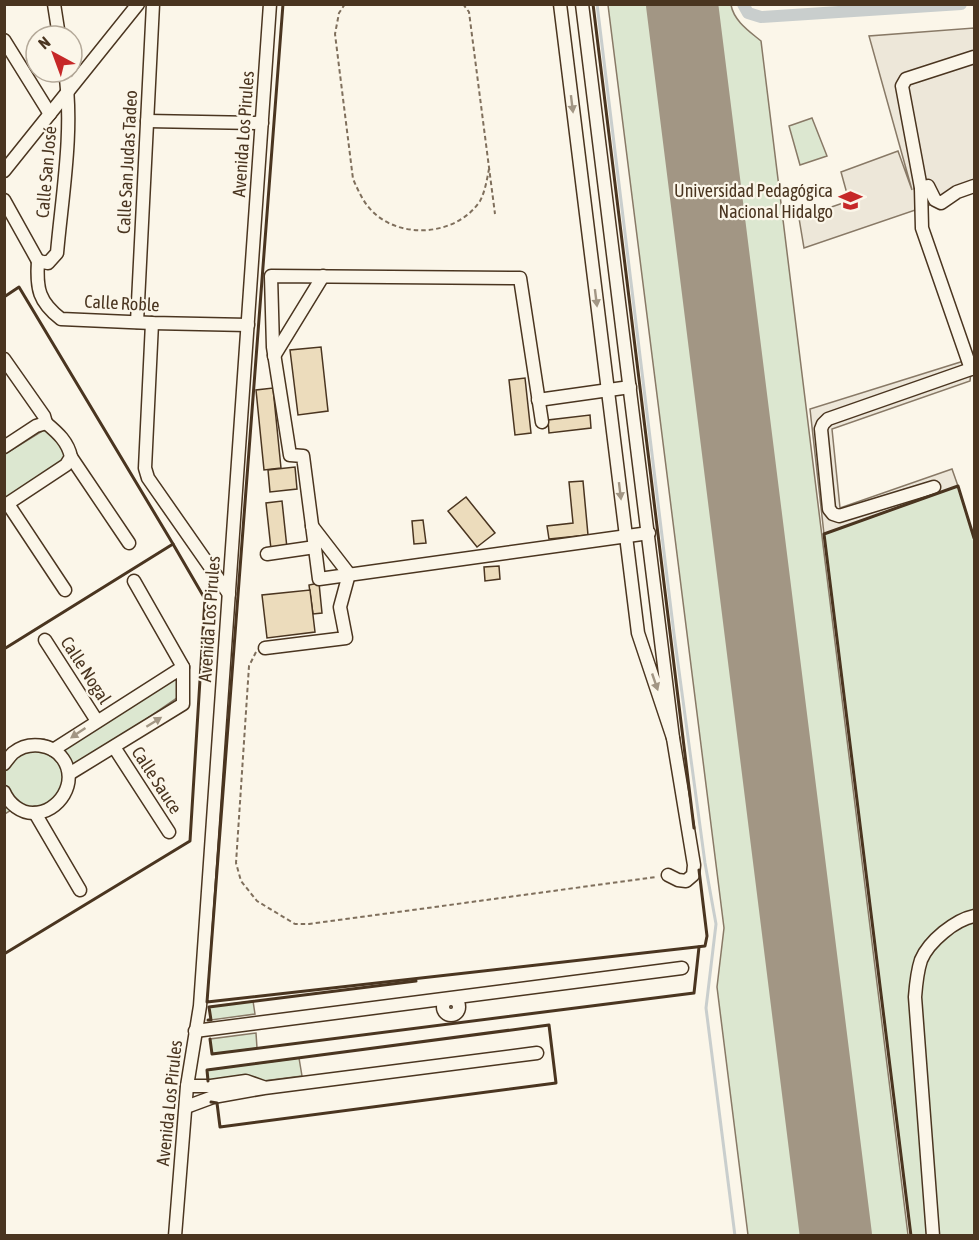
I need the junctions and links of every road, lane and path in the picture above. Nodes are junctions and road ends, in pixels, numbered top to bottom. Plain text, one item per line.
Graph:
1 (54, 4) edge
2 (138, 4) edge
3 (153, 4) edge
4 (270, 4) edge
5 (345, 4) edge
6 (463, 4) edge
7 (468, 4) edge
8 (560, 4) edge
9 (582, 4) edge
10 (469, 12) junction
11 (57, 24) edge
12 (4, 40) edge
13 (975, 57) edge
14 (591, 69) junction
15 (568, 72) junction
16 (67, 84) edge
17 (68, 92) junction
18 (50, 114) junction
19 (147, 121) junction
20 (262, 123) junction
21 (489, 169) junction
22 (4, 171) edge
23 (975, 186) edge
24 (921, 188) junction
25 (4, 200) edge
26 (495, 214) dead end
27 (38, 261) junction
28 (323, 276) junction
29 (137, 322) junction
30 (152, 323) junction
31 (248, 325) junction
32 (274, 356) junction
33 (4, 359) edge
34 (973, 369) edge
35 (630, 387) junction
36 (608, 391) junction
37 (538, 400) junction
38 (542, 422) dead end
39 (46, 423) junction
40 (4, 447) edge
41 (70, 457) junction
42 (934, 488) dead end
43 (6, 505) edge
44 (312, 525) junction
45 (649, 533) junction
46 (626, 536) junction
47 (129, 543) dead end
48 (315, 547) junction
49 (267, 554) dead end
50 (349, 574) junction
51 (134, 581) dead end
52 (65, 590) dead end
53 (229, 594) junction
54 (45, 640) dead end
55 (265, 648) joint
56 (183, 667) junction
57 (97, 721) junction
58 (674, 738) junction
59 (114, 747) junction
60 (53, 750) junction
61 (4, 764) edge
62 (69, 774) junction
63 (4, 792) edge
64 (16, 808) junction
65 (35, 813) junction
66 (4, 815) edge
67 (169, 832) dead end
68 (668, 875) joint
69 (80, 890) dead end
70 (975, 916) edge
71 (682, 968) dead end
72 (195, 1031) junction
73 (537, 1053) dead end
74 (187, 1086) junction
75 (264, 1088) junction
76 (186, 1107) junction
77 (176, 1236) edge
78 (933, 1236) edge

1 - 11 street
2 - 17 street
3 - 19 street, Calle San Judas Tadeo
4 - 20 street, Avenida Los Pirules
5 - 21 path
6 - 10 path
7 - 10 path
8 - 15 street
9 - 14 street
10 - 21 path
12 - 18 street
13 - 24 street
14 - 15 street
14 - 35 street
15 -> 36 street
16 - 17 street, Calle San José
17 - 18 street
17 - 27 street, Calle San José
18 - 22 street
19 - 20 street
19 - 29 street, Calle San Judas Tadeo
20 - 31 street, Avenida Los Pirules
21 - 26 path
23 - 24 street
24 - 34 street
25 - 27 street
27 - 29 street, Calle Roble
28 - 32 street
28 - 32 street
28 - 37 street
29 - 30 street, Calle Roble
30 - 31 street, Calle Roble
30 - 53 street
31 - 53 street, Avenida Los Pirules
32 - 44 street
33 - 39 street
34 - 42 street
35 - 36 street
35 - 45 street
36 - 37 street
36 -> 46 street
37 - 38 street
39 - 40 street
39 - 41 street
41 - 43 street
41 - 47 street
43 - 52 street
44 - 48 street
44 - 50 street
45 - 46 street
45 - 58 street
46 - 50 street
46 -> 58 street
48 - 49 street
48 - 50 street
50 - 55 street
51 - 56 street
53 - 72 street, Avenida Los Pirules
54 - 57 street, Calle Nogal
55 - 68 path
56 - 57 street
59 -> 56 street
57 -> 60 street
58 - 68 street
59 - 62 street
59 - 67 street, Calle Sauce
60 - 61 street
60 - 62 street
62 - 65 street
63 - 64 street
64 - 65 street
64 - 66 street
65 - 69 street
70 - 78 street
71 - 72 street
72 - 74 street, Avenida Los Pirules
73 - 75 street
74 - 75 street
74 - 76 street, Avenida Los Pirules
75 - 76 street
76 - 77 street, Avenida Los Pirules

